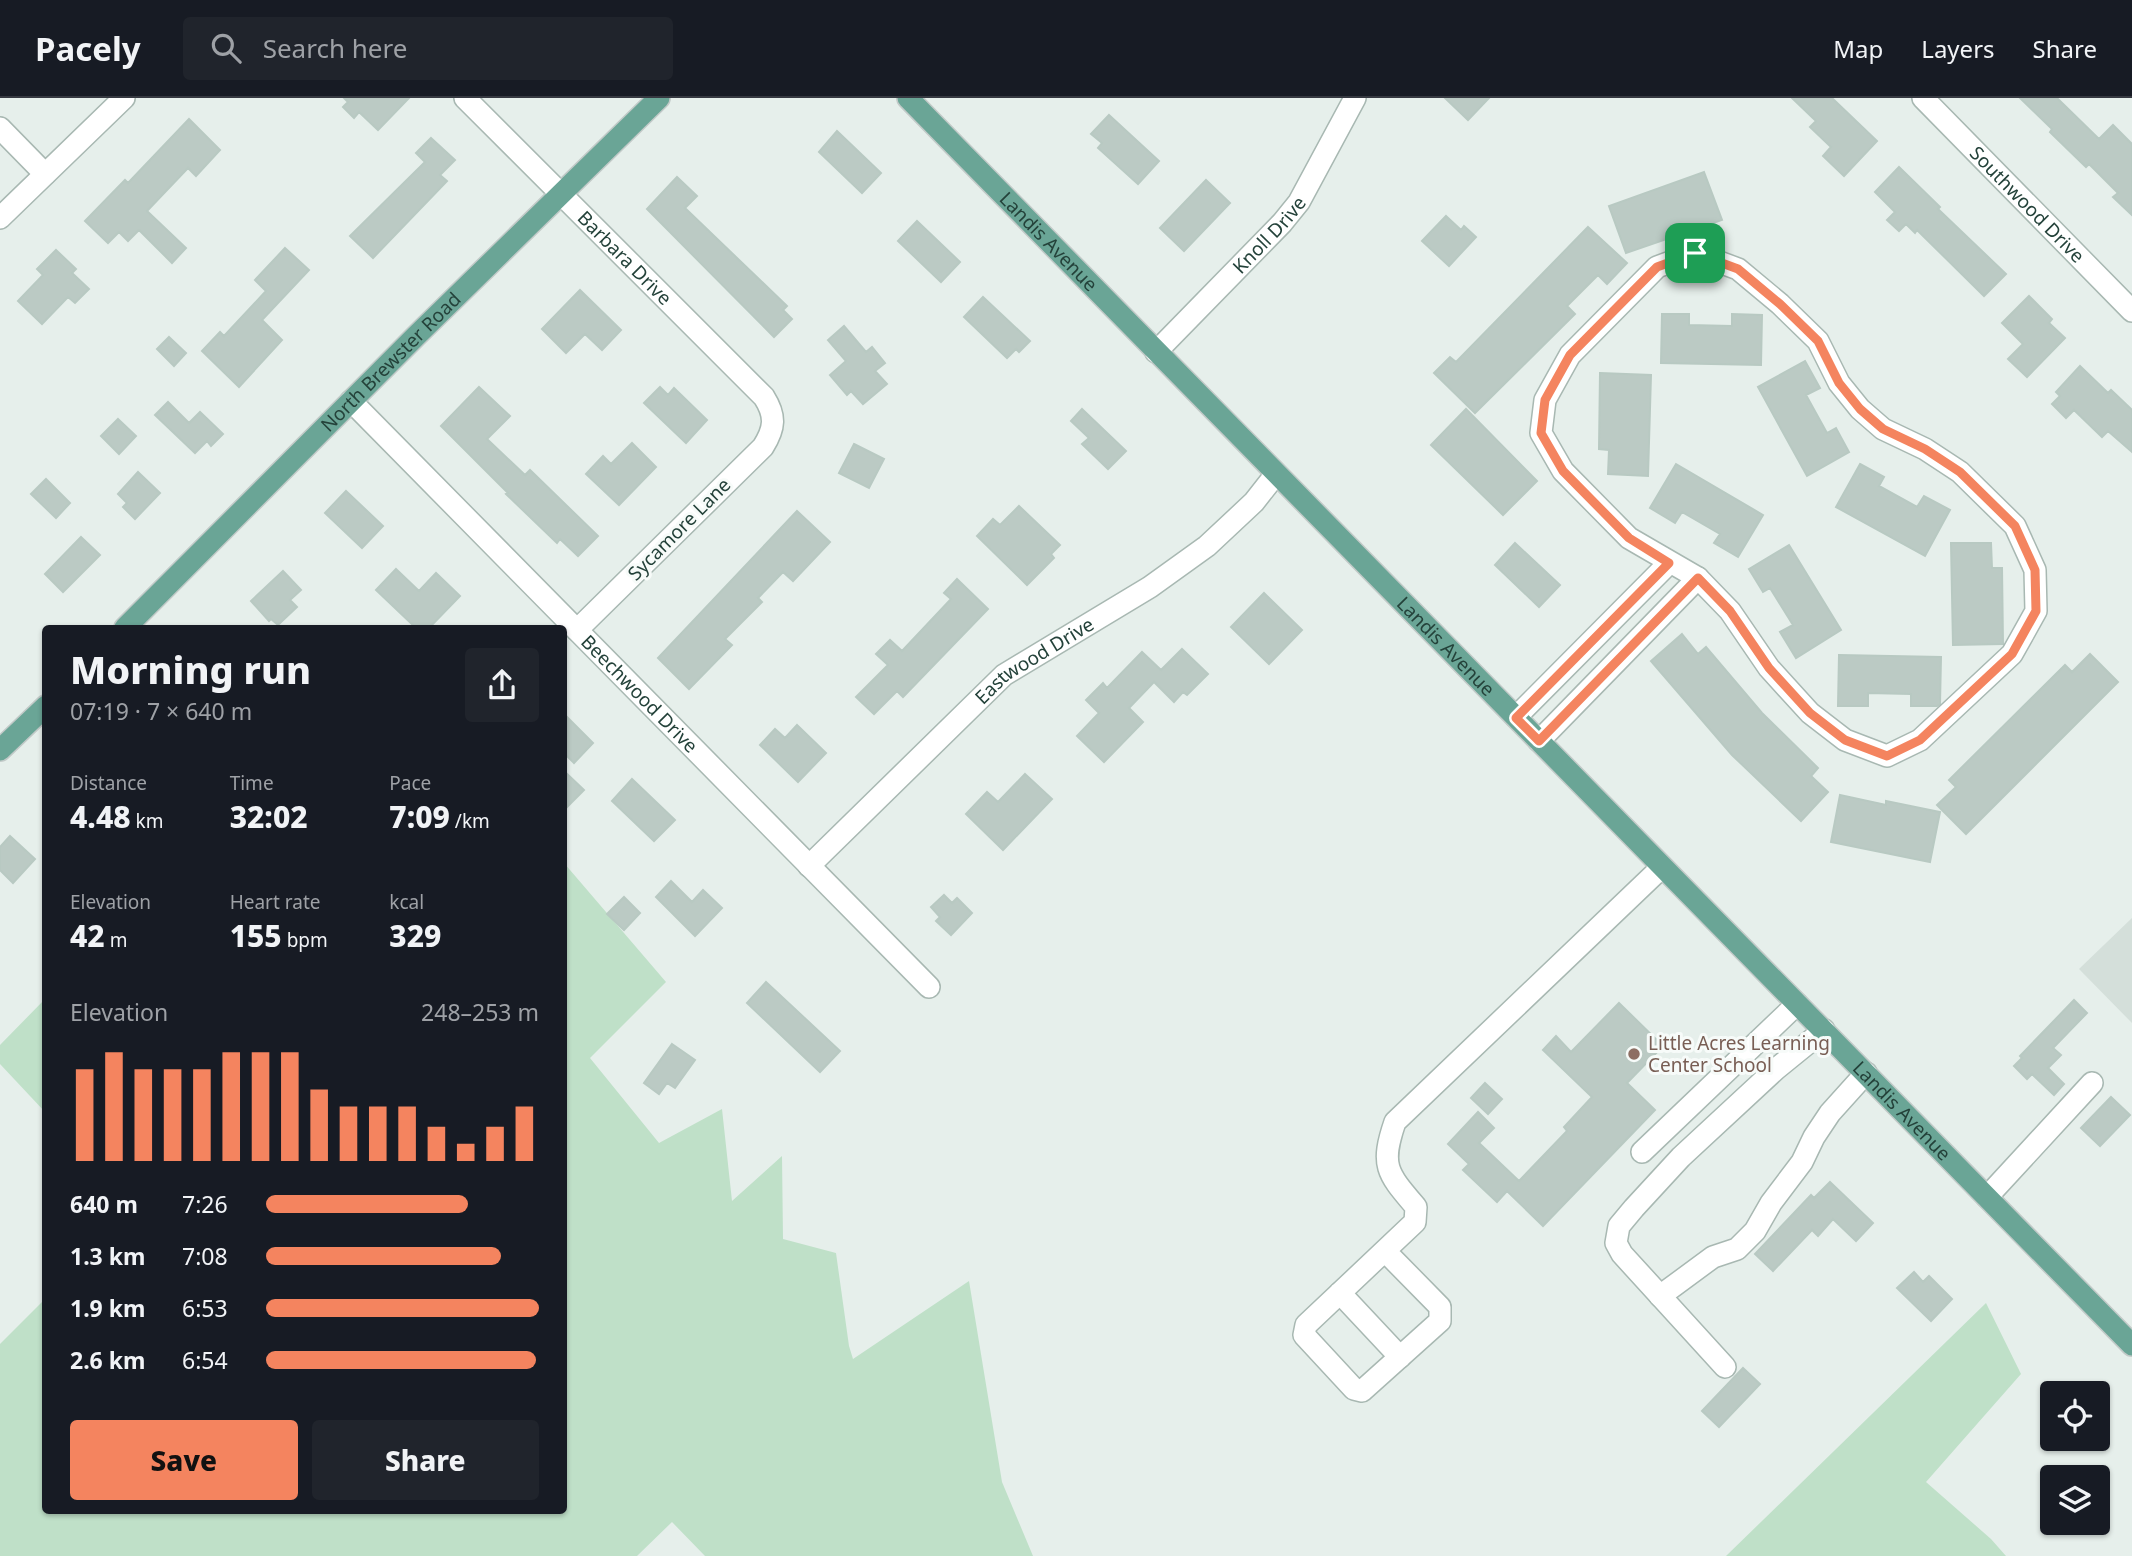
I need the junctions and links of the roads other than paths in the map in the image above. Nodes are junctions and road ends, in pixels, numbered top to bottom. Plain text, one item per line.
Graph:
1 (124, 98) edge
2 (465, 98) edge
3 (659, 98) edge
4 (908, 98) edge
5 (1354, 98) edge
6 (1923, 98) edge
7 (0, 128) edge
8 (46, 174) junction
9 (561, 195) junction
10 (0, 218) edge
11 (2132, 312) edge
12 (1156, 352) junction
13 (351, 401) junction
14 (774, 424) joint
15 (1276, 474) junction
16 (1669, 563) junction
17 (1698, 578) junction
18 (128, 625) edge
19 (577, 630) junction
20 (42, 710) edge
21 (1516, 718) junction
22 (1539, 741) junction
23 (0, 750) edge
24 (809, 866) junction
25 (1662, 867) junction
26 (929, 988) dead end
27 (1797, 1004) junction
28 (1824, 1030) junction
29 (1866, 1073) junction
30 (2092, 1083) dead end
31 (1642, 1152) dead end
32 (1987, 1197) junction
33 (1385, 1251) junction
34 (1340, 1293) junction
35 (1660, 1296) junction
36 (2132, 1345) edge
37 (1399, 1357) junction
38 (1725, 1367) dead end

1 - 8 street
2 - 9 street, Barbara Drive
3 - 9 main road, North Brewster Road
4 - 12 main road, Landis Avenue
5 - 12 street, Knoll Drive
6 - 11 street, Southwood Drive
7 - 8 street
8 - 10 street
9 - 13 main road, North Brewster Road
9 - 14 street, Barbara Drive
12 - 15 main road, Landis Avenue
13 - 18 main road, North Brewster Road
13 - 19 street, Beechwood Drive
14 - 19 street, Sycamore Lane
15 - 21 main road, Landis Avenue
15 - 24 street, Eastwood Drive
16 - 17 street
16 - 17 street
16 - 21 street
17 - 22 street
19 - 24 street, Beechwood Drive
20 - 23 main road
21 - 22 main road, Landis Avenue
22 - 25 main road, Landis Avenue
24 - 26 street, Beechwood Drive
25 - 27 main road, Landis Avenue
25 - 33 street
27 - 28 main road, Landis Avenue
27 - 31 street
28 - 29 main road, Landis Avenue
28 - 35 street
29 - 32 main road, Landis Avenue
29 - 35 street
30 - 32 street
32 - 36 main road, Landis Avenue
33 - 34 street
33 - 37 street
34 - 37 street
34 - 37 street
35 - 38 street

